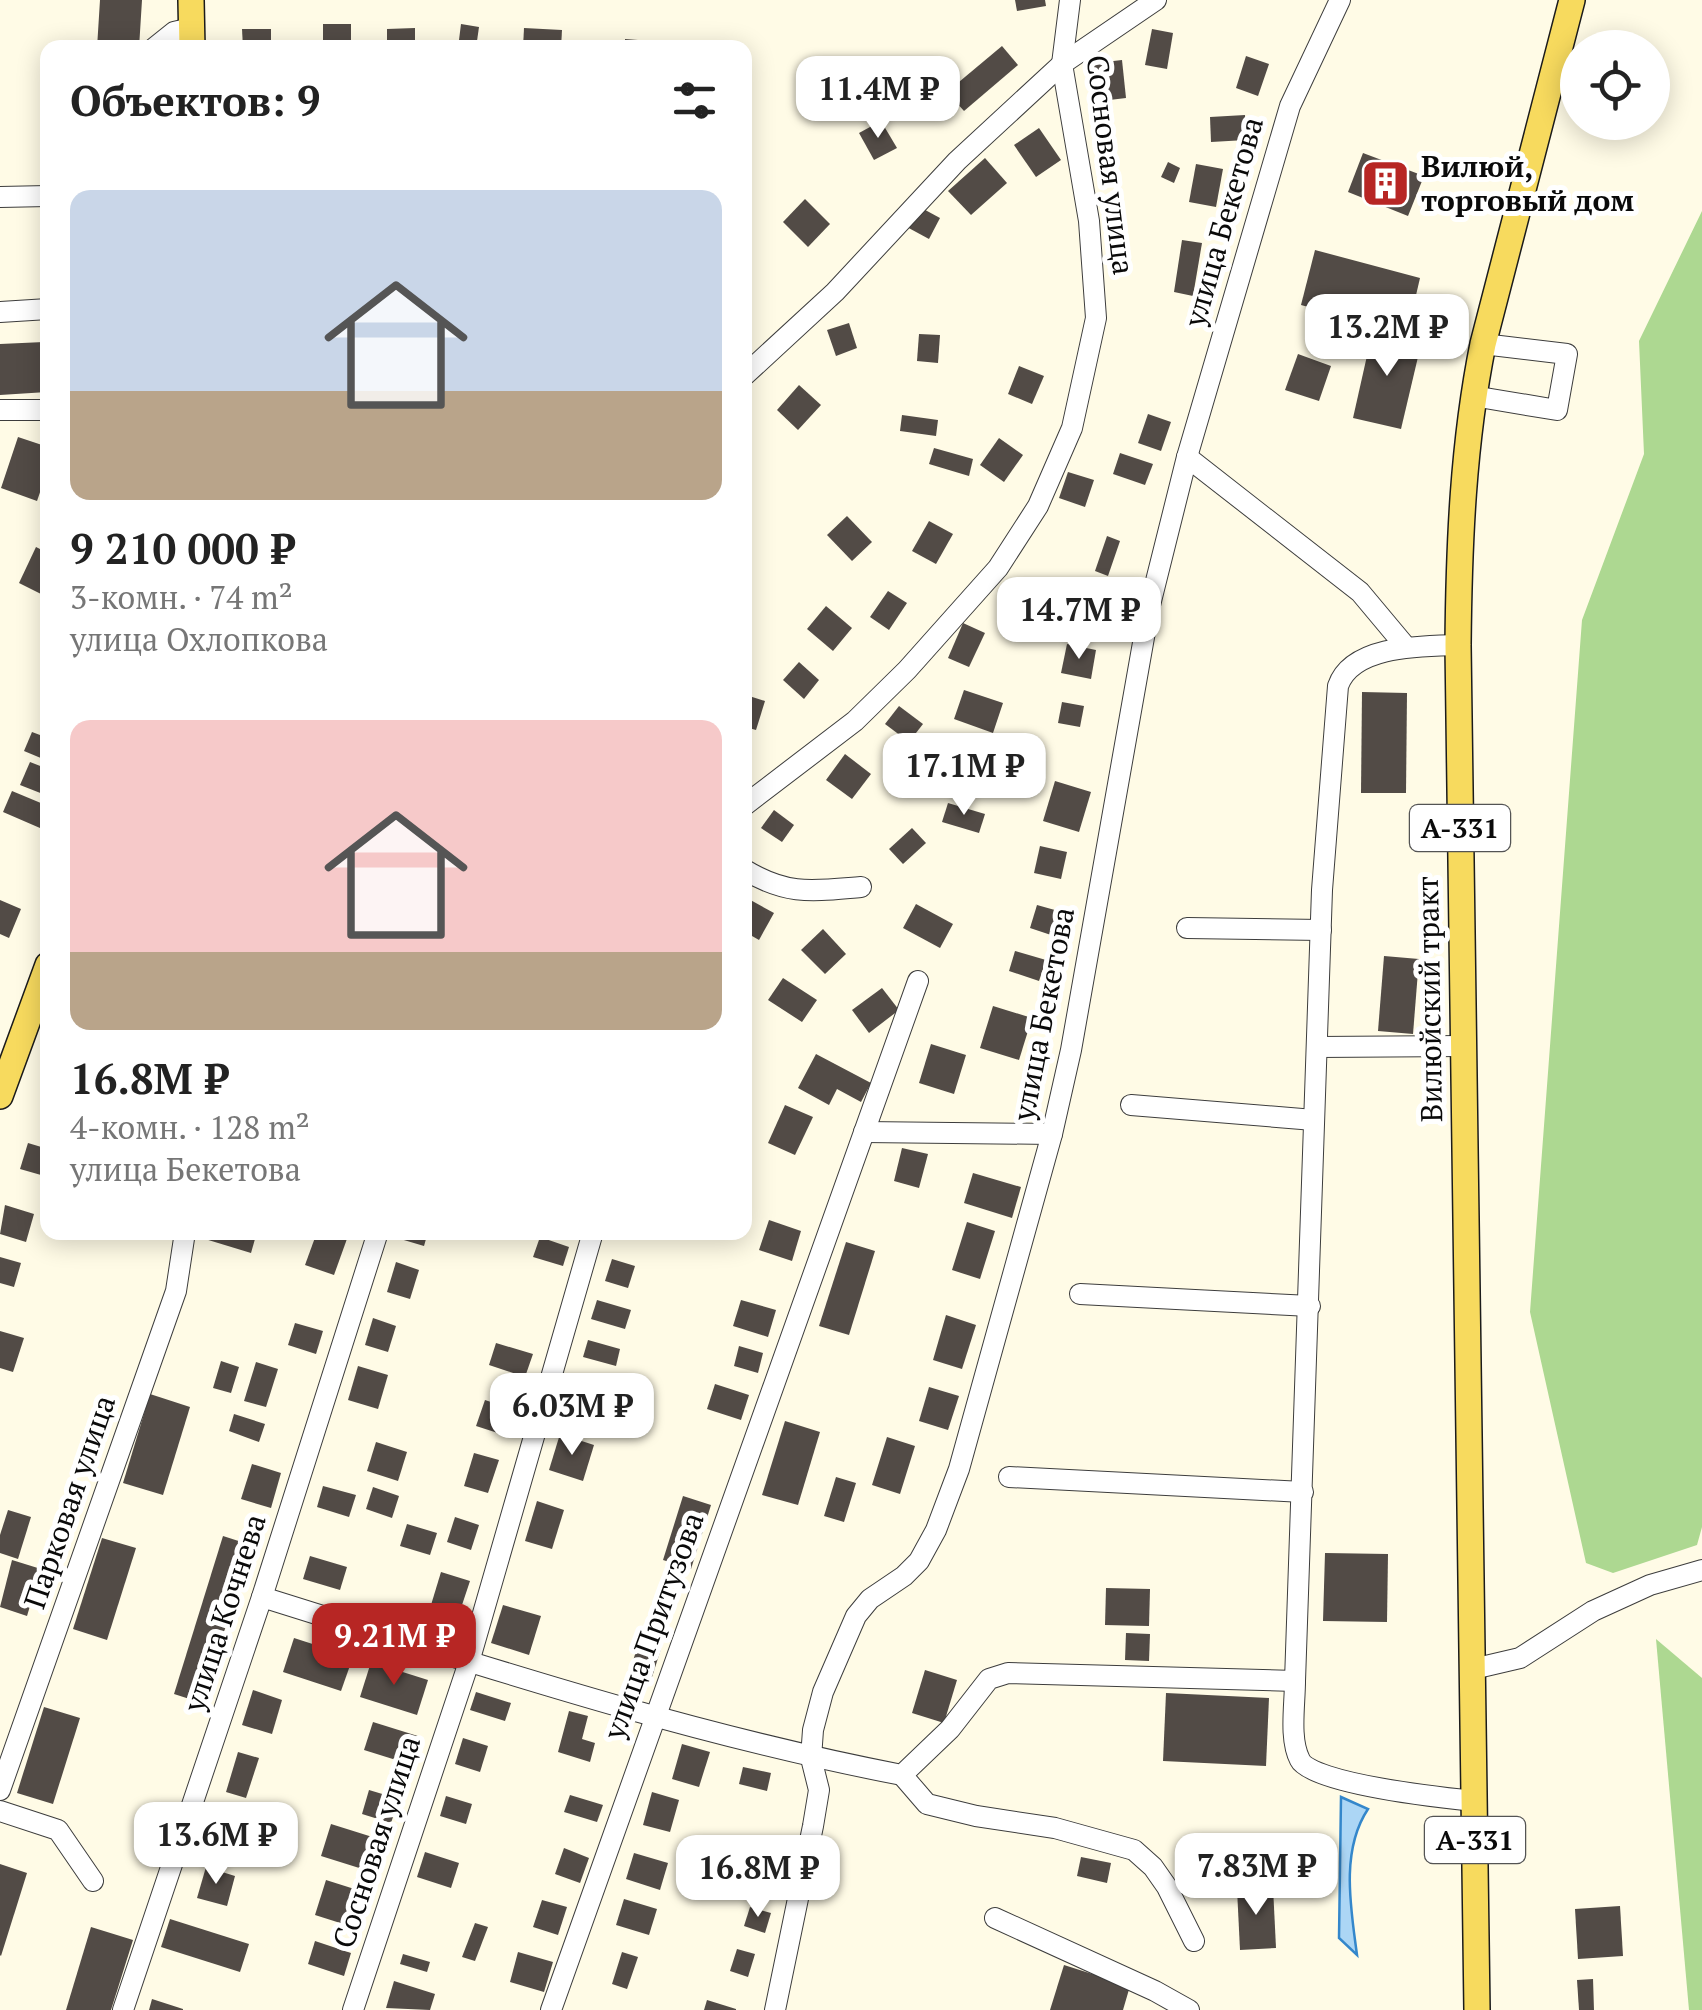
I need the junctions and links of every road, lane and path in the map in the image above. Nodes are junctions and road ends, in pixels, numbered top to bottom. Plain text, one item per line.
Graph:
1 (191, 0) edge
2 (1070, 0) edge
3 (1156, 0) edge
4 (1340, 0) edge
5 (1572, 0) edge
6 (192, 38) edge
7 (164, 40) edge
8 (1062, 64) junction
9 (40, 196) edge
10 (0, 198) edge
11 (40, 310) edge
12 (0, 312) edge
13 (1483, 344) junction
14 (752, 369) edge
15 (1473, 396) junction
16 (0, 410) edge
17 (40, 410) edge
18 (1187, 457) junction
19 (1458, 645) junction
20 (1406, 646) junction
21 (752, 801) edge
22 (752, 874) edge
23 (860, 887) dead end
24 (1187, 928) dead end
25 (1321, 930) junction
26 (918, 981) dead end
27 (40, 986) edge
28 (1318, 1046) junction
29 (1463, 1046) junction
30 (0, 1096) edge
31 (1131, 1105) dead end
32 (1314, 1120) junction
33 (864, 1132) junction
34 (1052, 1134) junction
35 (184, 1240) edge
36 (375, 1240) edge
37 (591, 1240) edge
38 (1080, 1294) dead end
39 (1310, 1306) junction
40 (1009, 1476) dead end
41 (1302, 1492) junction
42 (1702, 1570) edge
43 (262, 1597) junction
44 (469, 1662) junction
45 (1473, 1670) junction
46 (1295, 1681) junction
47 (652, 1718) junction
48 (811, 1758) junction
49 (902, 1775) junction
50 (0, 1790) edge
51 (1474, 1800) junction
52 (0, 1811) edge
53 (93, 1881) dead end
54 (995, 1918) dead end
55 (1194, 1941) dead end
56 (123, 2010) edge
57 (353, 2010) edge
58 (551, 2010) edge
59 (775, 2010) edge
60 (1189, 2010) edge
61 (1478, 2010) edge

1 - 6 main road
2 - 8 street, Сосновая улица
3 - 8 street
4 - 18 street, улица Бекетова
5 - 13 main road, Вилюйский тракт / А-331
6 - 7 street
8 - 14 street
8 - 21 street, Сосновая улица
9 - 10 street
11 - 12 street
13 - 15 main road, Вилюйский тракт / А-331
13 - 15 street
15 - 19 main road, Вилюйский тракт / А-331
16 - 17 street
18 - 20 street
18 - 34 street, улица Бекетова
19 - 20 street
19 - 29 main road, Вилюйский тракт / А-331
20 - 25 street
22 - 23 street
24 - 25 street
25 - 28 street
26 - 33 street, улица Притузова
27 - 30 main road
28 - 29 street
28 - 32 street
29 - 45 main road, Вилюйский тракт / А-331
31 - 32 street
32 - 39 street
33 - 34 street
33 - 47 street, улица Притузова
34 - 48 street, улица Бекетова
35 - 50 street, Парковая улица
36 - 43 street, улица Кочнева
37 - 44 street, Сосновая улица
38 - 39 street
39 - 41 street
40 - 41 street
41 - 46 street
42 - 45 street
43 - 44 street
43 - 56 street, улица Кочнева
44 - 47 street
44 - 57 street, Сосновая улица
45 - 51 main road, Вилюйский тракт / А-331
46 - 49 street
46 - 51 street
47 - 48 street
47 - 58 street, улица Притузова
48 - 49 street
48 - 59 street, улица Бекетова
49 - 55 street
51 - 61 main road, Вилюйский тракт / А-331
52 - 53 street
54 - 60 street

